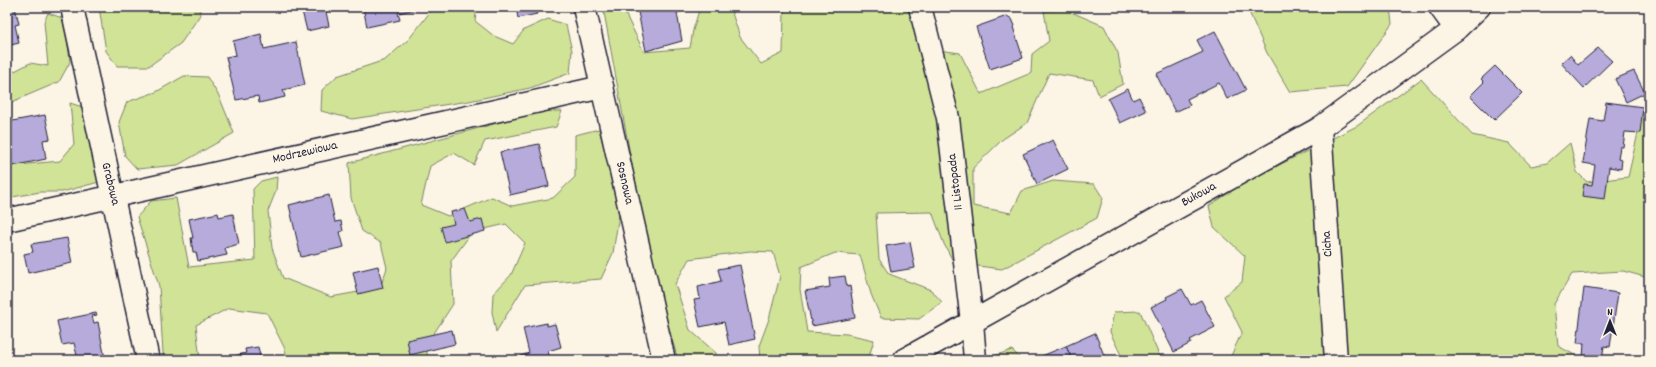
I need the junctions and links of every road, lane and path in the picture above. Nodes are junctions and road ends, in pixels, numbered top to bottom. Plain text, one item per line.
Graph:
1 (72, 7) edge
2 (584, 7) edge
3 (920, 7) edge
4 (1440, 7) edge
5 (1479, 7) edge
6 (1456, 29) junction
7 (602, 87) junction
8 (1320, 128) junction
9 (112, 197) junction
10 (7, 220) edge
11 (972, 322) junction
12 (148, 360) edge
13 (664, 360) edge
14 (904, 360) edge
15 (975, 360) edge
16 (1336, 360) edge

1 - 9 street, Grabowa
2 - 7 street, Sosnowa
3 - 11 street, 11 Listopada
4 - 6 street
5 - 6 street, Bukowa
6 - 8 street, Bukowa
7 - 9 street, Modrzewiowa
7 - 13 street, Sosnowa
8 - 11 street, Bukowa
8 - 16 street, Cicha
9 - 10 street, Modrzewiowa
9 - 12 street, Grabowa
11 - 14 street, Bukowa
11 - 15 street, 11 Listopada

